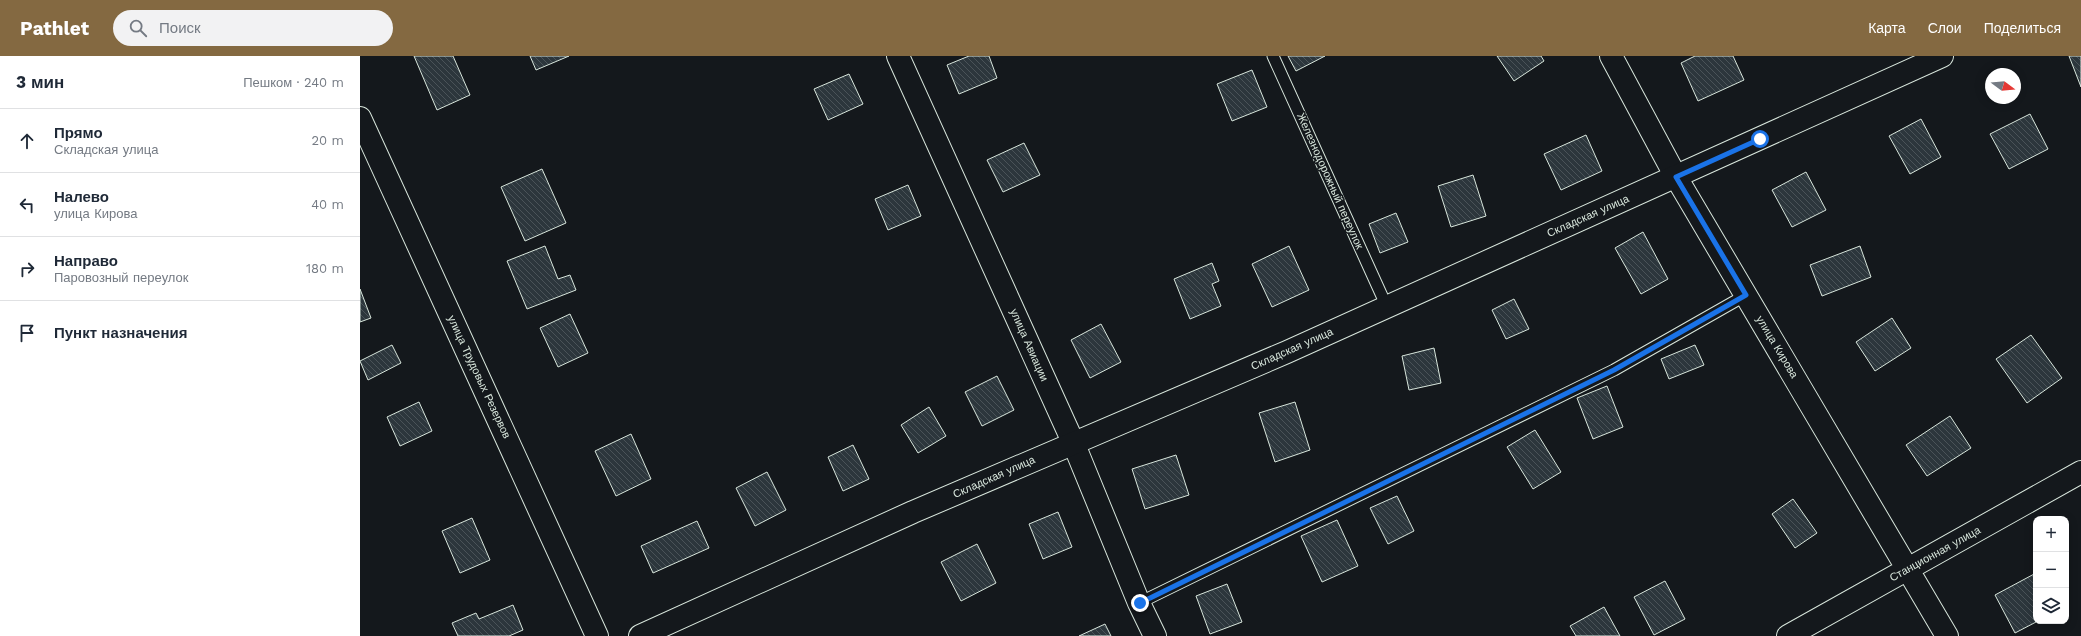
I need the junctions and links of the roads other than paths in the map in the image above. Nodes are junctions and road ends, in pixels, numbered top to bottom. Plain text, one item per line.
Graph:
1 (898, 56) edge
2 (1273, 56) edge
3 (1611, 56) edge
4 (1942, 56) edge
5 (360, 118) edge
6 (1676, 177) junction
7 (1746, 295) junction
8 (1387, 307) junction
9 (1073, 442) junction
10 (2081, 472) edge
11 (1908, 569) junction
12 (1140, 603) junction
13 (597, 636) edge
14 (640, 636) edge
15 (1156, 636) edge
16 (1788, 636) edge
17 (1947, 636) edge

1 - 9 street, улица Авиации
2 - 8 lane, Железнодорожный переулок
3 - 6 street, улица Кирова
4 - 6 street, Складская улица
5 - 13 street, улица Трудовых Резервов
6 - 7 street, улица Кирова
6 - 8 street, Складская улица
7 - 11 street, улица Кирова
7 - 12 lane
8 - 9 street, Складская улица
9 - 12 street, улица Авиации
9 - 14 street, Складская улица
10 - 11 street, Станционная улица
11 - 16 street, Станционная улица
11 - 17 street, улица Кирова
12 - 15 street, улица Авиации

